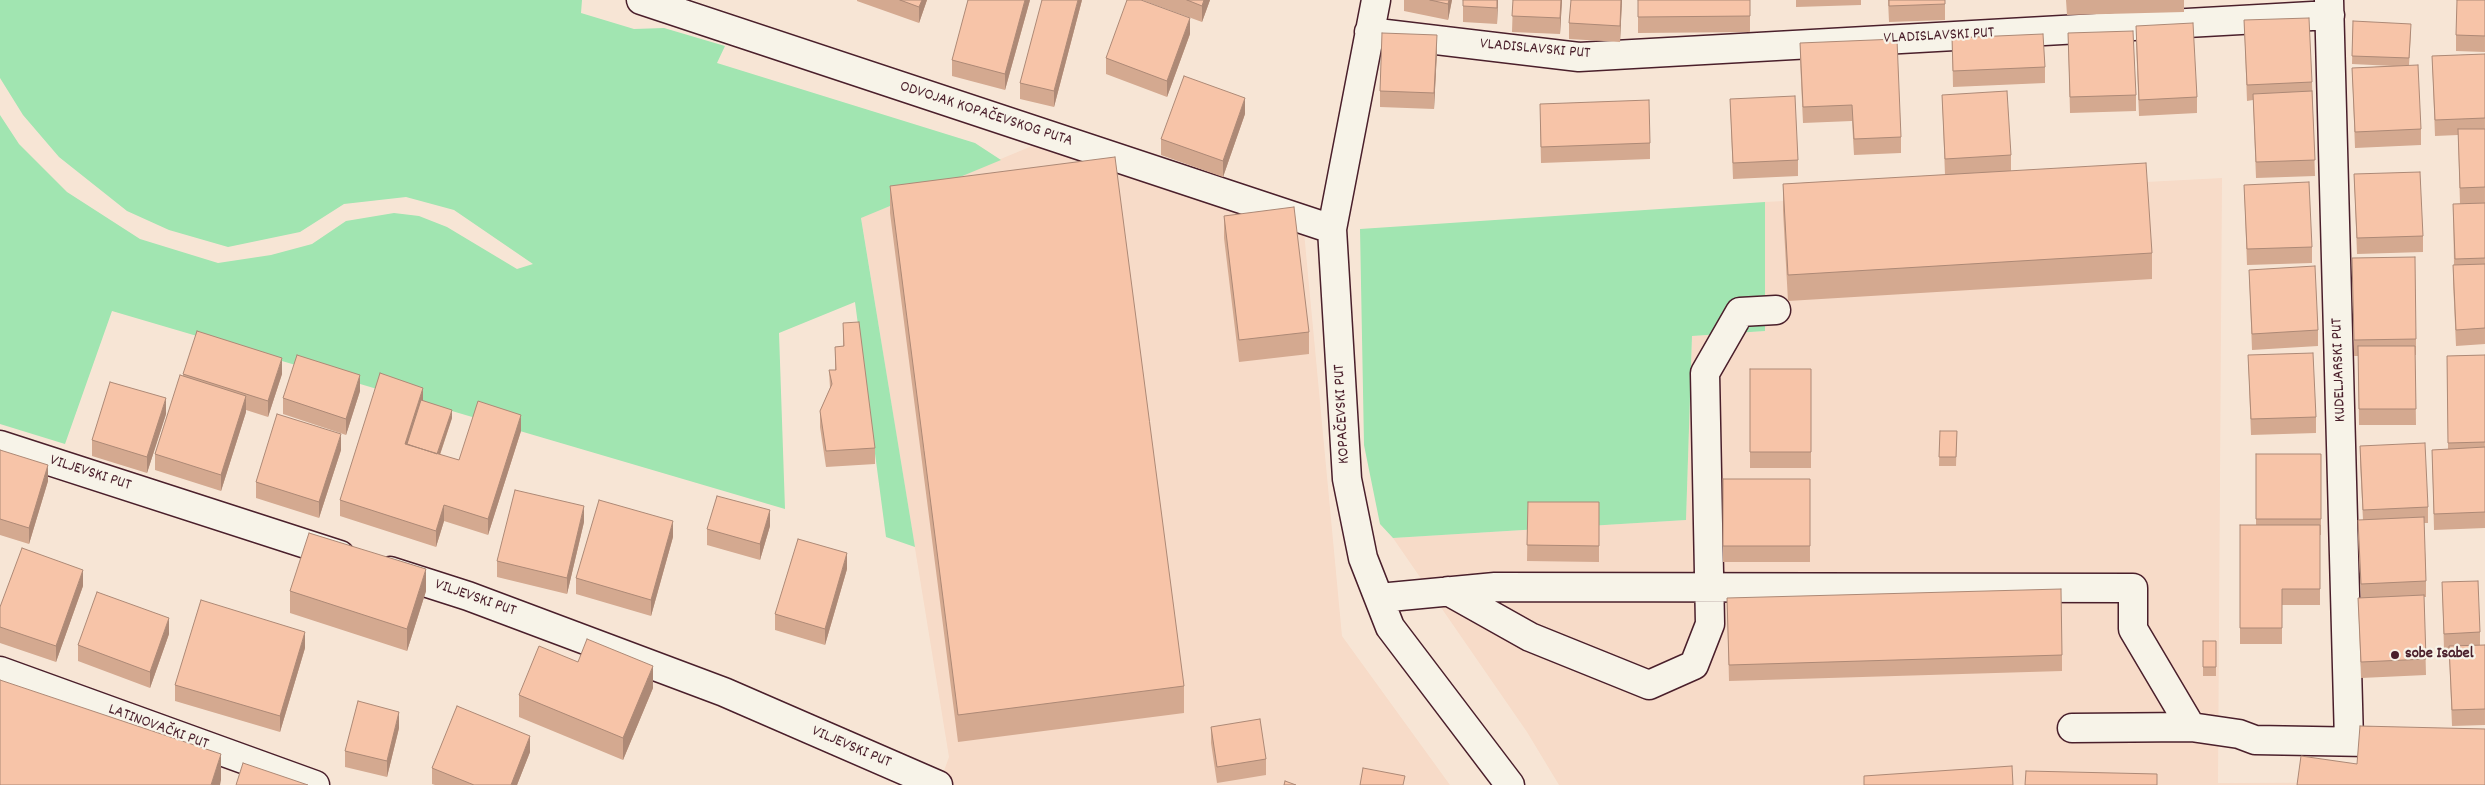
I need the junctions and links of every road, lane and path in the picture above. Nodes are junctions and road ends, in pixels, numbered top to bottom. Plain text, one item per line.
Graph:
1 (641, 0) edge
2 (1376, 0) edge
3 (2330, 7) edge
4 (1369, 32) junction
5 (1332, 230) junction
6 (1776, 310) dead end
7 (0, 445) edge
8 (1710, 588) junction
9 (1448, 591) junction
10 (1378, 598) junction
11 (0, 671) edge
12 (2191, 727) junction
13 (2072, 728) dead end
14 (2350, 741) junction
15 (2398, 744) edge
16 (315, 785) edge
17 (938, 785) edge
18 (1510, 785) edge

1 - 5 street, ODVOJAK KOPAČEVSKOG PUTA
2 - 4 street, KOPAČEVSKI PUT
3 - 4 street, VLADISLAVSKI PUT
3 - 14 street, KUDELJARSKI PUT
4 - 5 street, KOPAČEVSKI PUT
5 - 10 street, KOPAČEVSKI PUT
6 - 8 street
7 - 17 street, VILJEVSKI PUT
8 - 9 street
8 - 9 street
8 - 12 street
9 - 10 street
10 - 18 street, KOPAČEVSKI PUT
11 - 16 street, LATINOVAČKI PUT
12 - 13 street
12 - 14 street
14 - 15 street

